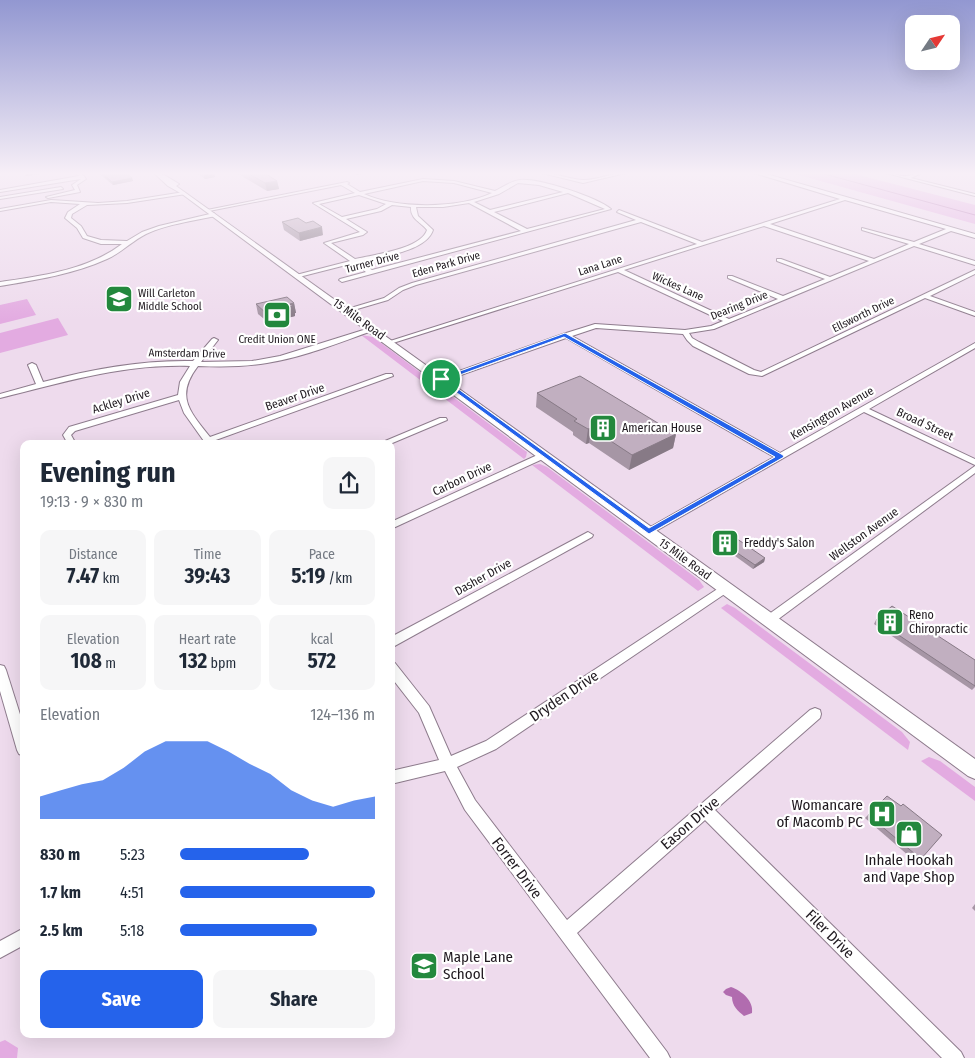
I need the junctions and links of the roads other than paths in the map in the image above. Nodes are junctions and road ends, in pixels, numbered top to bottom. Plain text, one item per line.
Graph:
1 (72, 221) edge
2 (180, 221) edge
3 (224, 221) edge
4 (345, 221) edge
5 (422, 221) edge
6 (507, 221) edge
7 (562, 221) edge
8 (636, 221) edge
9 (644, 221) edge
10 (772, 221) edge
11 (924, 221) edge
12 (764, 224) junction
13 (864, 229) dead end
14 (951, 229) junction
15 (526, 231) junction
16 (975, 236) edge
17 (127, 243) junction
18 (702, 244) junction
19 (914, 244) junction
20 (412, 246) junction
21 (433, 256) junction
22 (779, 260) dead end
23 (354, 261) junction
24 (874, 261) junction
25 (975, 263) edge
26 (618, 270) junction
27 (371, 272) junction
28 (975, 272) edge
29 (299, 275) junction
30 (730, 278) dead end
31 (830, 279) junction
32 (342, 280) dead end
33 (1, 284) edge
34 (924, 296) junction
35 (782, 298) junction
36 (347, 310) junction
37 (975, 314) edge
38 (729, 320) junction
39 (373, 329) junction
40 (685, 332) junction
41 (565, 335) junction
42 (214, 340) dead end
43 (391, 342) junction
44 (975, 345) edge
45 (195, 363) junction
46 (32, 365) dead end
47 (388, 376) dead end
48 (441, 379) junction
49 (40, 385) junction
50 (0, 396) edge
51 (181, 397) junction
52 (863, 409) junction
53 (443, 420) dead end
54 (70, 440) edge
55 (208, 440) edge
56 (215, 440) edge
57 (392, 440) edge
58 (544, 455) junction
59 (780, 457) junction
60 (975, 462) edge
61 (975, 469) edge
62 (395, 524) edge
63 (649, 532) junction
64 (588, 535) dead end
65 (725, 588) junction
66 (769, 620) junction
67 (395, 641) edge
68 (0, 670) edge
69 (395, 672) edge
70 (815, 714) dead end
71 (20, 737) edge
72 (448, 764) junction
73 (975, 770) edge
74 (395, 777) edge
75 (705, 810) junction
76 (566, 932) junction
77 (20, 938) edge
78 (0, 950) edge
79 (660, 1058) edge
80 (955, 1058) edge

1 - 17 street
2 - 17 street
3 - 29 main road, 15 Mile Road
4 - 23 street
5 - 20 street
6 - 15 street
7 - 15 street, Turner Drive
8 - 36 street, Eden Park Drive
9 - 18 street
10 - 12 street, Lana Lane
11 - 14 street
12 - 18 street, Lana Lane
12 - 24 street
13 - 19 street
14 - 16 street
14 - 19 street, Dearing Drive
15 - 21 street, Turner Drive
17 - 33 street
18 - 26 street, Lana Lane
19 - 24 street, Dearing Drive
19 - 25 street
20 - 21 street
20 - 23 street
21 - 27 street, Turner Drive
22 - 31 street
23 - 27 street
23 - 29 street
24 - 31 street, Dearing Drive
26 - 38 street, Wickes Lane
26 - 43 street, Lana Lane
27 - 32 street, Turner Drive
28 - 34 street, Ellsworth Drive
29 - 36 main road, 15 Mile Road
30 - 35 street
31 - 35 street, Dearing Drive
34 - 37 street
34 - 40 street, Ellsworth Drive
35 - 38 street, Dearing Drive
36 - 39 main road, 15 Mile Road
38 - 40 street, Dearing Drive
39 - 43 main road, 15 Mile Road
39 - 45 street, Amsterdam Drive
40 - 41 street, Dearing Drive
41 - 48 street, Dearing Drive
41 - 59 street
42 - 45 street
43 - 48 main road, 15 Mile Road
44 - 52 street, Kensington Avenue
45 - 49 street, Amsterdam Drive
45 - 51 street
46 - 49 street
47 - 56 street, Beaver Drive
48 - 58 main road, 15 Mile Road
49 - 50 street, Amsterdam Drive
51 - 54 street, Ackley Drive
51 - 55 street
52 - 59 street, Kensington Avenue
52 - 60 street, Broad Street
53 - 57 street
58 - 62 street, Carbon Drive
58 - 63 main road, 15 Mile Road
59 - 63 street, Kensington Avenue
61 - 66 street, Wellston Avenue
63 - 65 main road, 15 Mile Road
64 - 67 street, Dasher Drive
65 - 66 main road, 15 Mile Road
65 - 72 street, Dryden Drive
66 - 73 main road, 15 Mile Road
68 - 71 street
69 - 72 street, Forrer Drive
70 - 75 street, Eason Drive
72 - 74 street, Dryden Drive
72 - 76 street, Forrer Drive
75 - 76 street, Eason Drive
75 - 80 street, Filer Drive
76 - 79 street, Forrer Drive
77 - 78 street

